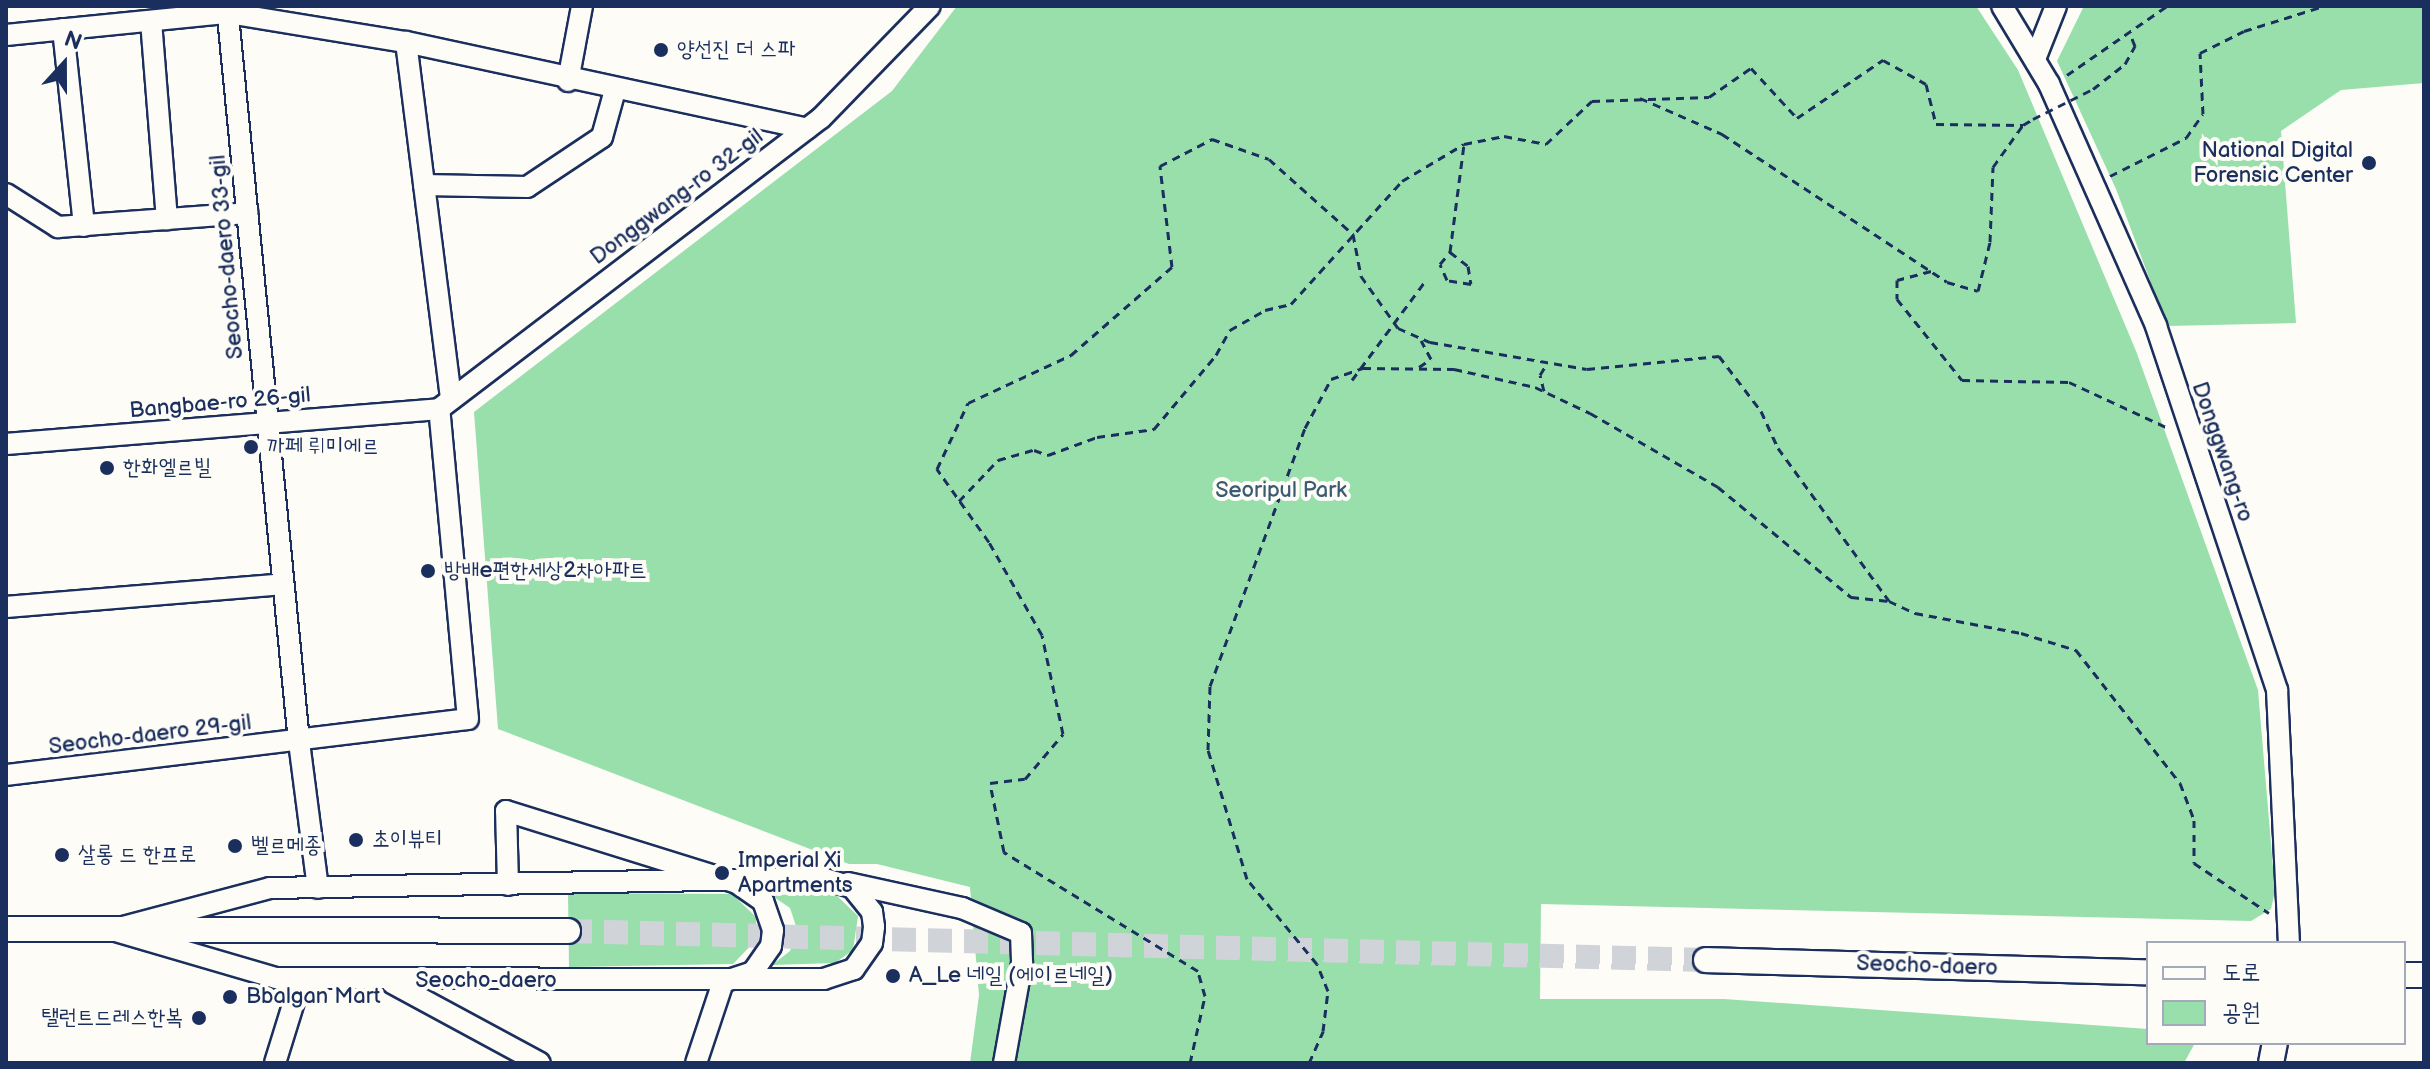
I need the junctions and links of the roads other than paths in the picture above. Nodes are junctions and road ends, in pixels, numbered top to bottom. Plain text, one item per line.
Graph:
1 (582, 6) edge
2 (930, 6) edge
3 (2002, 6) edge
4 (2056, 6) edge
5 (228, 10) edge
6 (151, 21) junction
7 (63, 29) junction
8 (6, 35) edge
9 (406, 42) junction
10 (2035, 59) junction
11 (568, 81) junction
12 (615, 90) junction
13 (807, 129) junction
14 (424, 185) junction
15 (6, 194) edge
16 (247, 213) junction
17 (167, 219) junction
18 (84, 226) junction
19 (445, 404) junction
20 (267, 423) junction
21 (6, 444) edge
22 (283, 584) junction
23 (6, 607) edge
24 (299, 742) junction
25 (6, 775) edge
26 (838, 880) junction
27 (722, 881) junction
28 (508, 885) junction
29 (318, 888) junction
30 (6, 929) edge
31 (112, 930) junction
32 (568, 931) tunnel mouth
33 (2289, 935) edge
34 (1706, 960) tunnel mouth
35 (2146, 972) edge
36 (301, 979) junction
37 (389, 981) junction
38 (723, 982) junction
39 (275, 1063) edge
40 (540, 1063) edge
41 (696, 1063) edge
42 (1004, 1063) edge

1 - 11 street
2 - 13 street, Donggwang-ro 32-gil
3 - 10 street, Donggwang-ro
4 - 10 street
5 - 6 street
5 - 9 street
5 - 16 street, Seocho-daero 33-gil
6 - 7 street
6 - 17 street
7 - 8 street
7 - 18 street
9 - 11 street
9 - 14 street
10 - 33 street, Donggwang-ro
11 - 12 street
12 - 13 street
12 - 14 street
13 - 19 street, Donggwang-ro 32-gil
14 - 19 street
15 - 18 street
16 - 17 street
16 - 20 street, Seocho-daero 33-gil
17 - 18 street
19 - 20 street, Bangbae-ro 26-gil
19 - 24 street
20 - 21 street, Bangbae-ro 26-gil
20 - 22 street, Seocho-daero 33-gil
22 - 23 street
22 - 24 street, Seocho-daero 33-gil
24 - 25 street, Seocho-daero 29-gil
24 - 29 street, Seocho-daero 33-gil
26 - 27 street, Seocho-daero
26 - 38 street, Seocho-daero
26 - 42 street
27 - 28 street, Seocho-daero
27 - 28 street, Seocho-daero
27 - 38 street, Seocho-daero
28 - 29 street, Seocho-daero
29 - 31 street, Seocho-daero
30 - 31 main road, Seocho-daero
31 - 32 main road, Seocho-daero
31 - 36 street, Seocho-daero
34 - 35 main road, Seocho-daero
36 - 37 street, Seocho-daero
36 - 39 street
37 - 38 street, Seocho-daero
37 - 40 street
38 - 41 street

